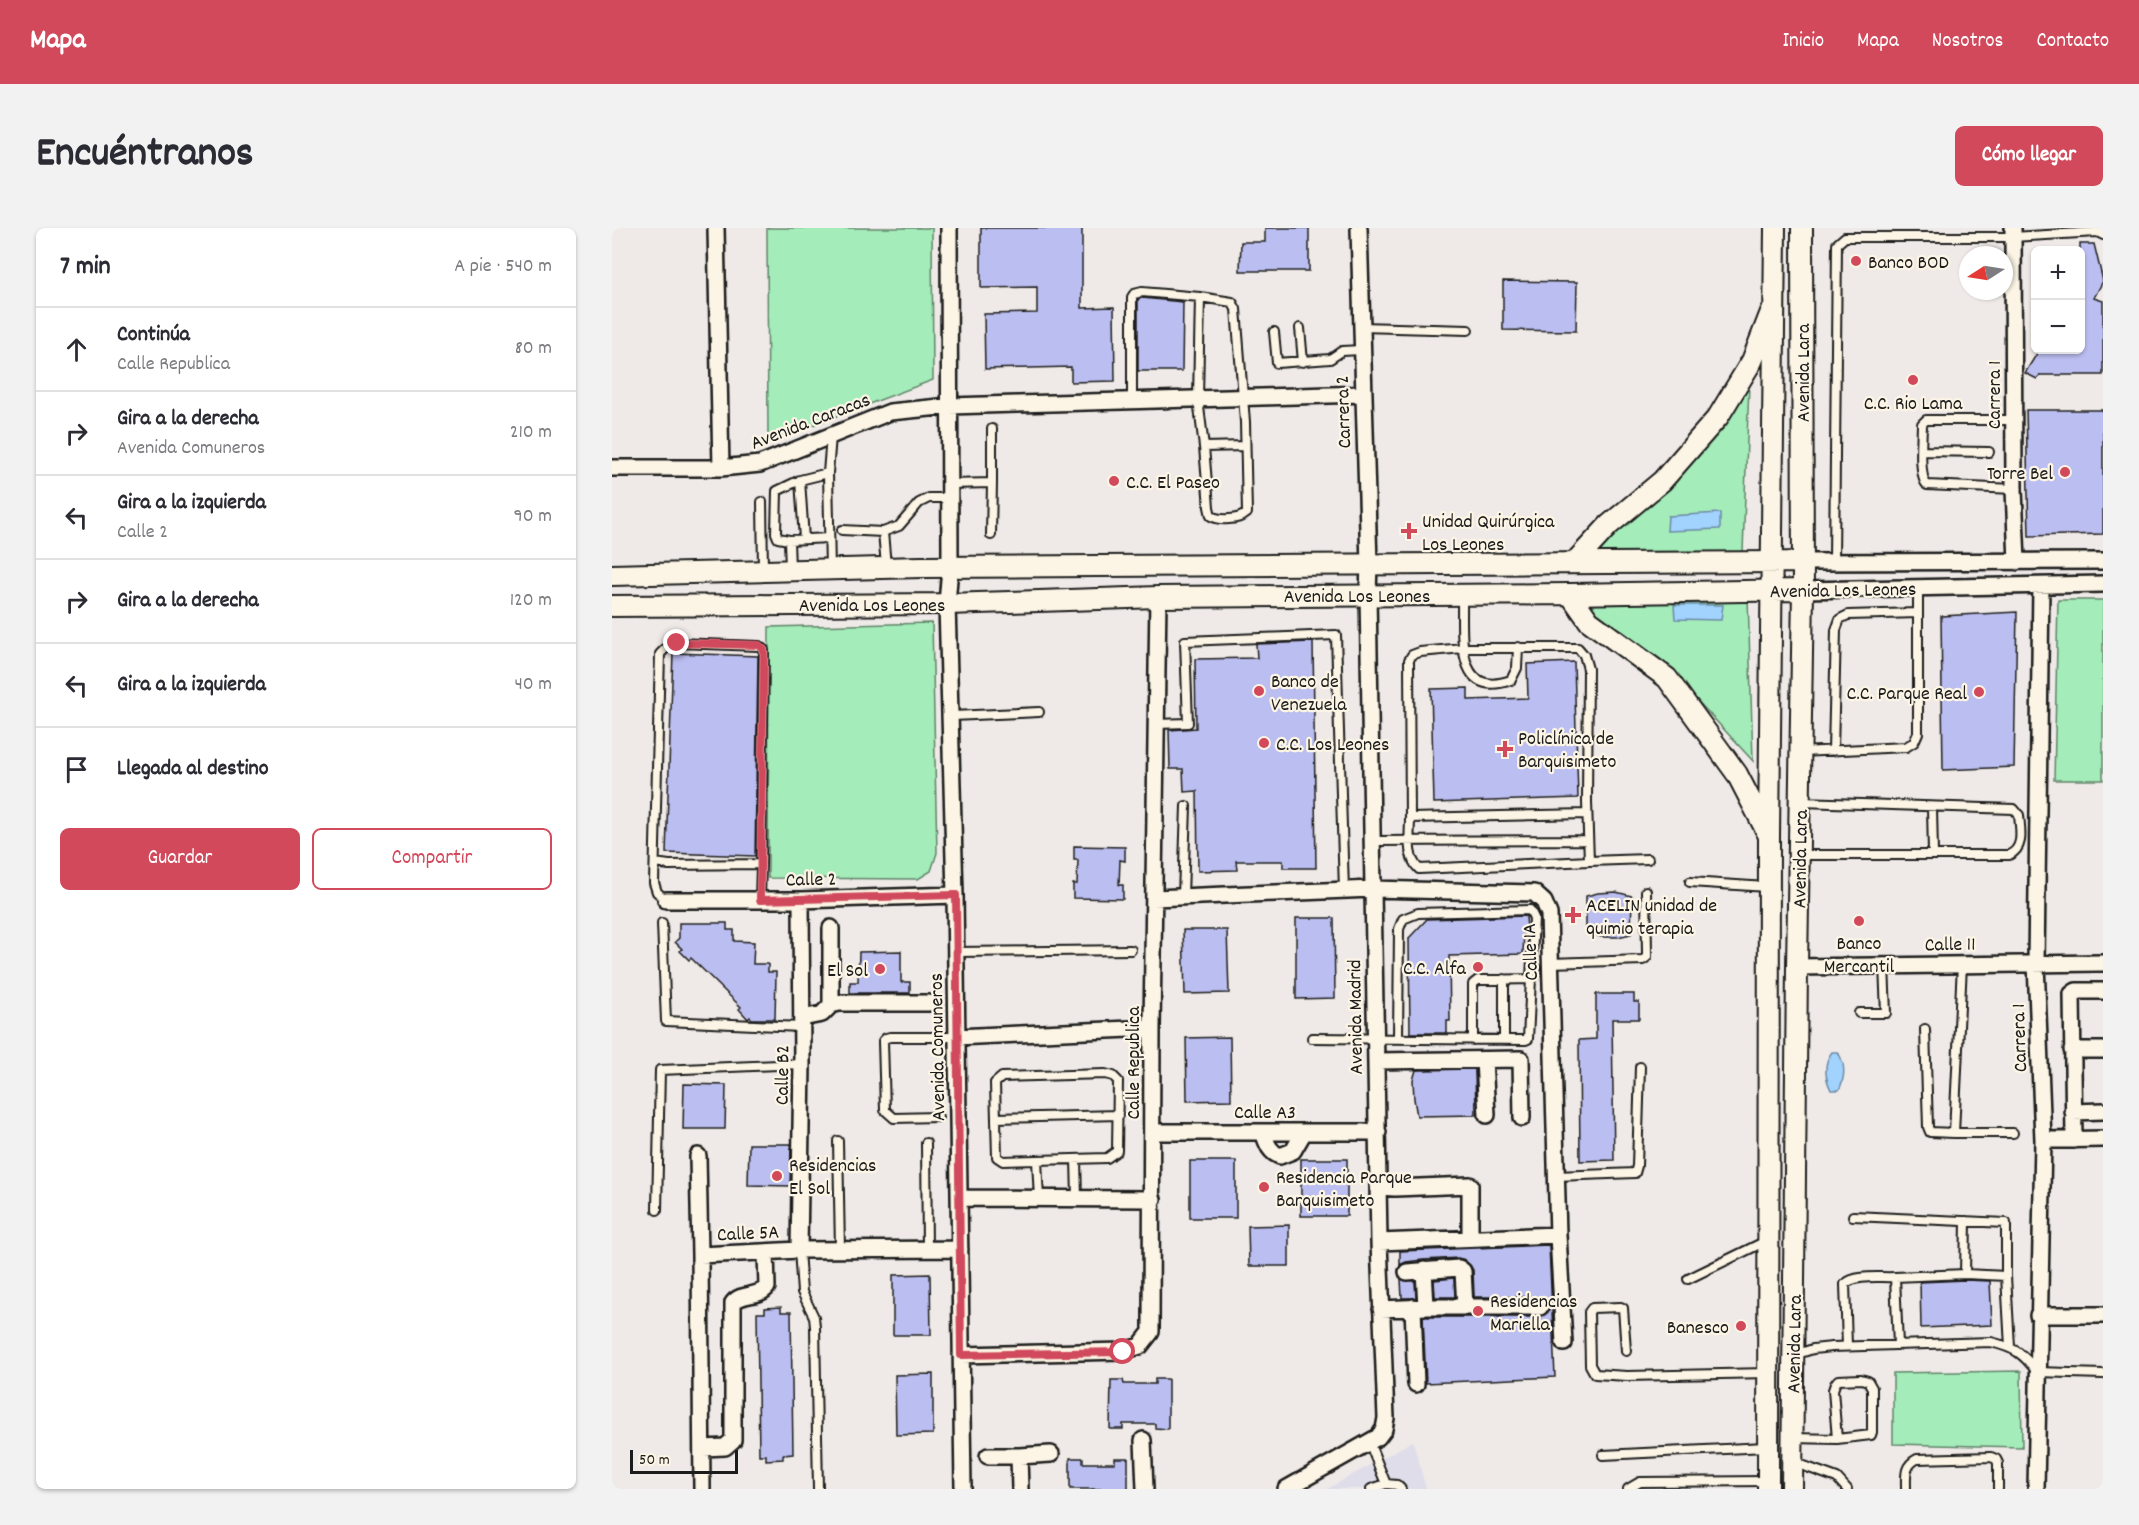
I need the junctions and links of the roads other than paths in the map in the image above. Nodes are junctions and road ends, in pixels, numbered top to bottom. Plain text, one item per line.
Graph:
1 (716, 228) edge
2 (949, 228) edge
3 (1359, 228) edge
4 (1775, 228) edge
5 (1802, 228) edge
6 (2013, 232) edge
7 (2103, 235) edge
8 (1200, 297) junction
9 (1776, 301) junction
10 (1361, 327) junction
11 (1300, 328) dead end
12 (1468, 330) dead end
13 (1274, 332) dead end
14 (1361, 350) junction
15 (1303, 362) junction
16 (1363, 394) junction
17 (1242, 397) junction
18 (1198, 399) junction
19 (1132, 401) junction
20 (950, 406) junction
21 (2014, 420) junction
22 (992, 429) dead end
23 (831, 435) junction
24 (1245, 446) junction
25 (1204, 447) junction
26 (1922, 451) junction
27 (1989, 452) dead end
28 (612, 468) edge
29 (721, 468) junction
30 (828, 473) junction
31 (800, 480) junction
32 (992, 483) junction
33 (2014, 489) junction
34 (949, 491) junction
35 (762, 502) dead end
36 (842, 530) dead end
37 (883, 532) junction
38 (991, 535) dead end
39 (829, 538) junction
40 (804, 539) junction
41 (789, 540) junction
42 (2103, 561) edge
43 (1772, 562) junction
44 (1803, 562) junction
45 (1834, 562) junction
46 (2017, 562) junction
47 (1574, 563) junction
48 (1369, 564) junction
49 (886, 567) junction
50 (950, 567) junction
51 (830, 569) junction
52 (790, 570) junction
53 (763, 571) junction
54 (612, 575) edge
55 (2103, 584) edge
56 (2041, 586) junction
57 (1918, 587) junction
58 (1771, 590) junction
59 (1803, 590) junction
60 (1368, 594) junction
61 (1570, 594) junction
62 (1462, 595) junction
63 (1158, 597) junction
64 (947, 604) junction
65 (612, 606) edge
66 (1918, 613) junction
67 (1518, 647) junction
68 (1463, 648) junction
69 (1039, 712) dead end
70 (952, 716) junction
71 (1156, 724) junction
72 (1833, 750) junction
73 (1800, 752) junction
74 (1800, 802) junction
75 (1186, 806) dead end
76 (1932, 807) junction
77 (1587, 814) junction
78 (1410, 819) junction
79 (1769, 836) junction
80 (1588, 840) junction
81 (1372, 841) junction
82 (1410, 842) junction
83 (1933, 854) junction
84 (1799, 855) junction
85 (1648, 860) dead end
86 (1589, 861) junction
87 (655, 863) junction
88 (761, 864) junction
89 (1690, 882) dead end
90 (1769, 887) junction
91 (1372, 889) junction
92 (1344, 890) junction
93 (1646, 891) dead end
94 (956, 895) junction
95 (1183, 896) junction
96 (1154, 898) junction
97 (666, 900) joint
98 (760, 900) junction
99 (801, 900) junction
100 (662, 923) dead end
101 (831, 928) dead end
102 (1131, 950) dead end
103 (956, 952) junction
104 (1550, 963) junction
105 (2036, 963) junction
106 (2103, 963) edge
107 (1962, 964) junction
108 (1884, 965) junction
109 (1797, 967) junction
110 (1532, 978) junction
111 (1504, 979) junction
112 (2103, 991) edge
113 (930, 1003) dead end
114 (831, 1005) junction
115 (1859, 1013) dead end
116 (802, 1022) junction
117 (1152, 1028) junction
118 (1925, 1029) dead end
119 (956, 1037) junction
120 (1312, 1038) dead end
121 (1376, 1039) junction
122 (1398, 1039) junction
123 (1473, 1040) junction
124 (1504, 1040) junction
125 (2072, 1050) junction
126 (2103, 1050) edge
127 (1484, 1060) junction
128 (1376, 1062) junction
129 (802, 1064) junction
130 (1640, 1067) dead end
131 (2103, 1111) edge
132 (2073, 1112) junction
133 (1119, 1115) junction
134 (1487, 1115) dead end
135 (938, 1117) dead end
136 (996, 1118) junction
137 (1522, 1118) dead end
138 (1153, 1132) junction
139 (1263, 1132) junction
140 (1304, 1132) junction
141 (1378, 1132) junction
142 (1954, 1133) junction
143 (2013, 1133) dead end
144 (2103, 1139) edge
145 (2043, 1140) junction
146 (2074, 1140) junction
147 (838, 1141) dead end
148 (926, 1143) dead end
149 (698, 1156) dead end
150 (1076, 1159) junction
151 (1037, 1160) junction
152 (1556, 1176) junction
153 (1378, 1187) junction
154 (959, 1198) junction
155 (1077, 1198) junction
156 (1038, 1199) junction
157 (1152, 1199) junction
158 (657, 1210) dead end
159 (1853, 1216) dead end
160 (1965, 1221) junction
161 (1558, 1235) junction
162 (1470, 1238) junction
163 (1769, 1240) junction
164 (1379, 1242) junction
165 (927, 1249) junction
166 (960, 1249) junction
167 (799, 1250) junction
168 (840, 1250) junction
169 (766, 1252) junction
170 (700, 1256) junction
171 (1424, 1270) junction
172 (1407, 1272) dead end
173 (1965, 1274) junction
174 (2006, 1276) junction
175 (1896, 1277) junction
176 (1688, 1279) dead end
177 (1420, 1307) junction
178 (1465, 1307) junction
179 (1540, 1307) dead end
180 (1381, 1309) junction
181 (2038, 1315) junction
182 (2103, 1315) edge
183 (1564, 1343) dead end
184 (1898, 1345) junction
185 (1847, 1346) junction
186 (2010, 1347) junction
187 (1626, 1351) dead end
188 (961, 1355) junction
189 (1792, 1355) junction
190 (2037, 1372) junction
191 (1769, 1373) junction
192 (2103, 1374) edge
193 (1416, 1384) dead end
194 (1791, 1438) junction
195 (1837, 1439) junction
196 (1143, 1440) dead end
197 (1374, 1440) junction
198 (1768, 1447) junction
199 (703, 1448) junction
200 (1051, 1454) dead end
201 (1603, 1455) dead end
202 (988, 1456) dead end
203 (1019, 1456) junction
204 (1792, 1462) junction
205 (1386, 1484) junction
206 (1768, 1485) edge
207 (702, 1489) edge
208 (818, 1489) edge
209 (963, 1489) edge
210 (1020, 1489) edge
211 (1145, 1489) edge
212 (1286, 1489) edge
213 (1371, 1489) edge
214 (1401, 1489) edge
215 (1628, 1489) edge
216 (1792, 1489) edge
217 (1847, 1489) edge
218 (1906, 1489) edge
219 (1998, 1489) edge
220 (2036, 1489) edge

1 - 29 street
2 - 20 street, Avenida Comuneros
3 - 10 street, Carrera 2
4 - 9 street, Avenida Lara
5 - 44 street, Avenida Lara
6 - 7 lane
6 - 21 street, Carrera 1
6 - 45 lane
8 - 17 lane
8 - 18 lane
8 - 19 lane
9 - 43 street, Avenida Lara
9 - 47 street
10 - 12 lane
10 - 14 street, Carrera 2
11 - 15 lane
13 - 15 lane
14 - 15 lane
14 - 16 street, Carrera 2
16 - 17 street, Avenida Caracas
16 - 48 street, Carrera 2
17 - 18 street, Avenida Caracas
17 - 24 lane
18 - 19 street, Avenida Caracas
18 - 25 lane
19 - 20 street, Avenida Caracas
20 - 23 street, Avenida Caracas
20 - 34 street, Avenida Comuneros
21 - 26 lane
21 - 33 street, Carrera 1
22 - 32 lane
23 - 29 street, Avenida Caracas
23 - 30 lane
24 - 25 lane
24 - 25 lane
26 - 27 lane
26 - 33 lane
28 - 29 street, Avenida Caracas
30 - 31 lane
30 - 39 lane
31 - 40 lane
31 - 41 lane
32 - 34 lane
32 - 38 lane
33 - 46 street, Carrera 1
34 - 37 lane
34 - 50 street, Avenida Comuneros
35 - 53 lane
36 - 37 lane
37 - 49 lane
39 - 40 lane
39 - 51 lane
40 - 41 lane
41 - 52 lane
42 - 46 street, Avenida Los Leones
43 - 44 street, Avenida Los Leones
43 - 47 street, Avenida Los Leones
43 - 58 street, Avenida Lara
44 - 45 street, Avenida Los Leones
44 - 59 street, Avenida Lara
45 - 46 street, Avenida Los Leones
47 - 48 street, Avenida Los Leones
48 - 50 street, Avenida Los Leones
48 - 60 street, Carrera 2
49 - 50 street, Avenida Los Leones
49 - 51 street, Avenida Los Leones
50 - 64 street, Avenida Comuneros
51 - 52 street, Avenida Los Leones
52 - 53 street, Avenida Los Leones
53 - 54 street, Avenida Los Leones
55 - 56 street, Avenida Los Leones
56 - 57 street, Avenida Los Leones
56 - 105 street, Carrera 1
57 - 59 street, Avenida Los Leones
57 - 66 lane
58 - 59 street, Avenida Los Leones
58 - 61 street, Avenida Los Leones
58 - 79 street, Avenida Lara
59 - 73 street, Avenida Lara
60 - 62 street, Avenida Los Leones
60 - 63 street, Avenida Los Leones
60 - 81 street, Avenida Madrid
61 - 62 street, Avenida Los Leones
61 - 79 street
62 - 68 lane
63 - 64 street, Avenida Los Leones
63 - 71 street, Calle Republica
64 - 65 street, Avenida Los Leones
64 - 70 street, Avenida Comuneros
66 - 72 lane
66 - 72 lane
67 - 68 lane
67 - 68 lane
67 - 77 lane
68 - 78 lane
69 - 70 lane
70 - 94 street, Avenida Comuneros
71 - 92 lane
71 - 96 street, Calle Republica
72 - 73 lane
73 - 74 street, Avenida Lara
74 - 76 lane
74 - 84 street, Avenida Lara
75 - 95 lane
76 - 83 lane
76 - 83 lane
77 - 78 lane
77 - 80 lane
78 - 82 lane
79 - 90 street, Avenida Lara
80 - 82 lane
80 - 86 lane
81 - 82 lane
81 - 91 street, Avenida Madrid
82 - 86 lane
83 - 84 lane
84 - 109 street, Avenida Lara
85 - 86 lane
87 - 88 lane
87 - 88 lane
87 - 97 lane
88 - 98 lane
89 - 90 lane
90 - 163 street, Avenida Lara
91 - 92 street, Calle 1A
91 - 104 street, Calle 1A
91 - 121 street, Avenida Madrid
92 - 95 street, Calle 1A
93 - 104 lane
94 - 99 street, Calle 2
94 - 103 street, Avenida Comuneros
95 - 96 street, Calle 1A
96 - 117 street, Calle Republica
97 - 98 street, Calle 2
98 - 99 street, Calle 2
99 - 116 street, Calle B2
100 - 116 lane
101 - 114 street
102 - 103 lane
103 - 119 street, Avenida Comuneros
104 - 152 street, Calle 1A
105 - 106 street, Calle 11
105 - 107 street, Calle 11
105 - 145 street, Carrera 1
107 - 108 street, Calle 11
107 - 142 lane
108 - 109 street, Calle 11
108 - 115 lane
109 - 189 street, Avenida Lara
110 - 111 lane
110 - 122 lane
110 - 124 lane
111 - 123 lane
111 - 124 lane
112 - 125 street
113 - 114 street
114 - 116 street
116 - 129 street, Calle B2
117 - 119 street
117 - 138 street, Calle Republica
118 - 142 lane
119 - 135 lane
119 - 154 street, Avenida Comuneros
120 - 121 lane
121 - 122 lane
121 - 128 street, Avenida Madrid
122 - 123 lane
123 - 124 lane
125 - 126 street
125 - 132 street
127 - 128 street
127 - 134 street
127 - 137 street
128 - 141 street, Avenida Madrid
129 - 158 lane
129 - 167 street, Calle B2
130 - 152 lane
131 - 132 street
132 - 146 street
133 - 136 lane
133 - 136 lane
133 - 150 lane
136 - 151 lane
138 - 139 street, Calle A3
138 - 157 street, Calle Republica
139 - 140 street, Calle A3
139 - 140 street
140 - 141 street, Calle A3
141 - 153 street, Avenida Madrid
142 - 143 lane
144 - 146 street
145 - 146 street
145 - 181 street, Carrera 1
147 - 168 lane
148 - 165 lane
149 - 170 street
150 - 151 lane
150 - 155 lane
151 - 156 lane
152 - 161 street, Calle 1A
153 - 162 street
153 - 164 street, Avenida Madrid
154 - 156 street
154 - 166 street, Avenida Comuneros
155 - 156 street
155 - 157 street
157 - 188 street, Calle Republica
159 - 160 lane
160 - 173 lane
160 - 174 lane
161 - 162 street
161 - 183 street, Calle 1A
162 - 164 street
163 - 176 lane
163 - 191 street, Avenida Lara
164 - 180 street, Avenida Madrid
165 - 166 street, Calle 5A
165 - 168 street, Calle 5A
166 - 188 street, Avenida Comuneros
167 - 168 street, Calle 5A
167 - 169 street, Calle 5A
167 - 208 lane
169 - 170 street, Calle 5A
169 - 199 street
170 - 199 street, Calle 5A
171 - 172 street
171 - 177 street
171 - 178 street
173 - 174 lane
173 - 175 lane
174 - 186 lane
175 - 184 lane
175 - 185 lane
177 - 178 street
177 - 180 street
177 - 193 street
178 - 179 street
180 - 197 street, Avenida Madrid
181 - 182 street
181 - 190 street, Carrera 1
184 - 185 lane
184 - 186 lane
185 - 189 lane
186 - 190 lane
187 - 191 lane
188 - 209 street, Avenida Comuneros
189 - 194 street, Avenida Lara
190 - 192 lane
190 - 220 street, Carrera 1
191 - 198 street, Avenida Lara
194 - 195 lane
194 - 204 street, Avenida Lara
195 - 195 lane
196 - 211 street
197 - 205 lane
197 - 212 street
198 - 201 lane
198 - 206 street, Avenida Lara
199 - 207 street, Calle 5A
200 - 203 street
202 - 203 street
203 - 210 street
204 - 216 street, Avenida Lara
204 - 217 lane
205 - 213 lane
205 - 214 lane
206 - 215 lane
218 - 219 lane

